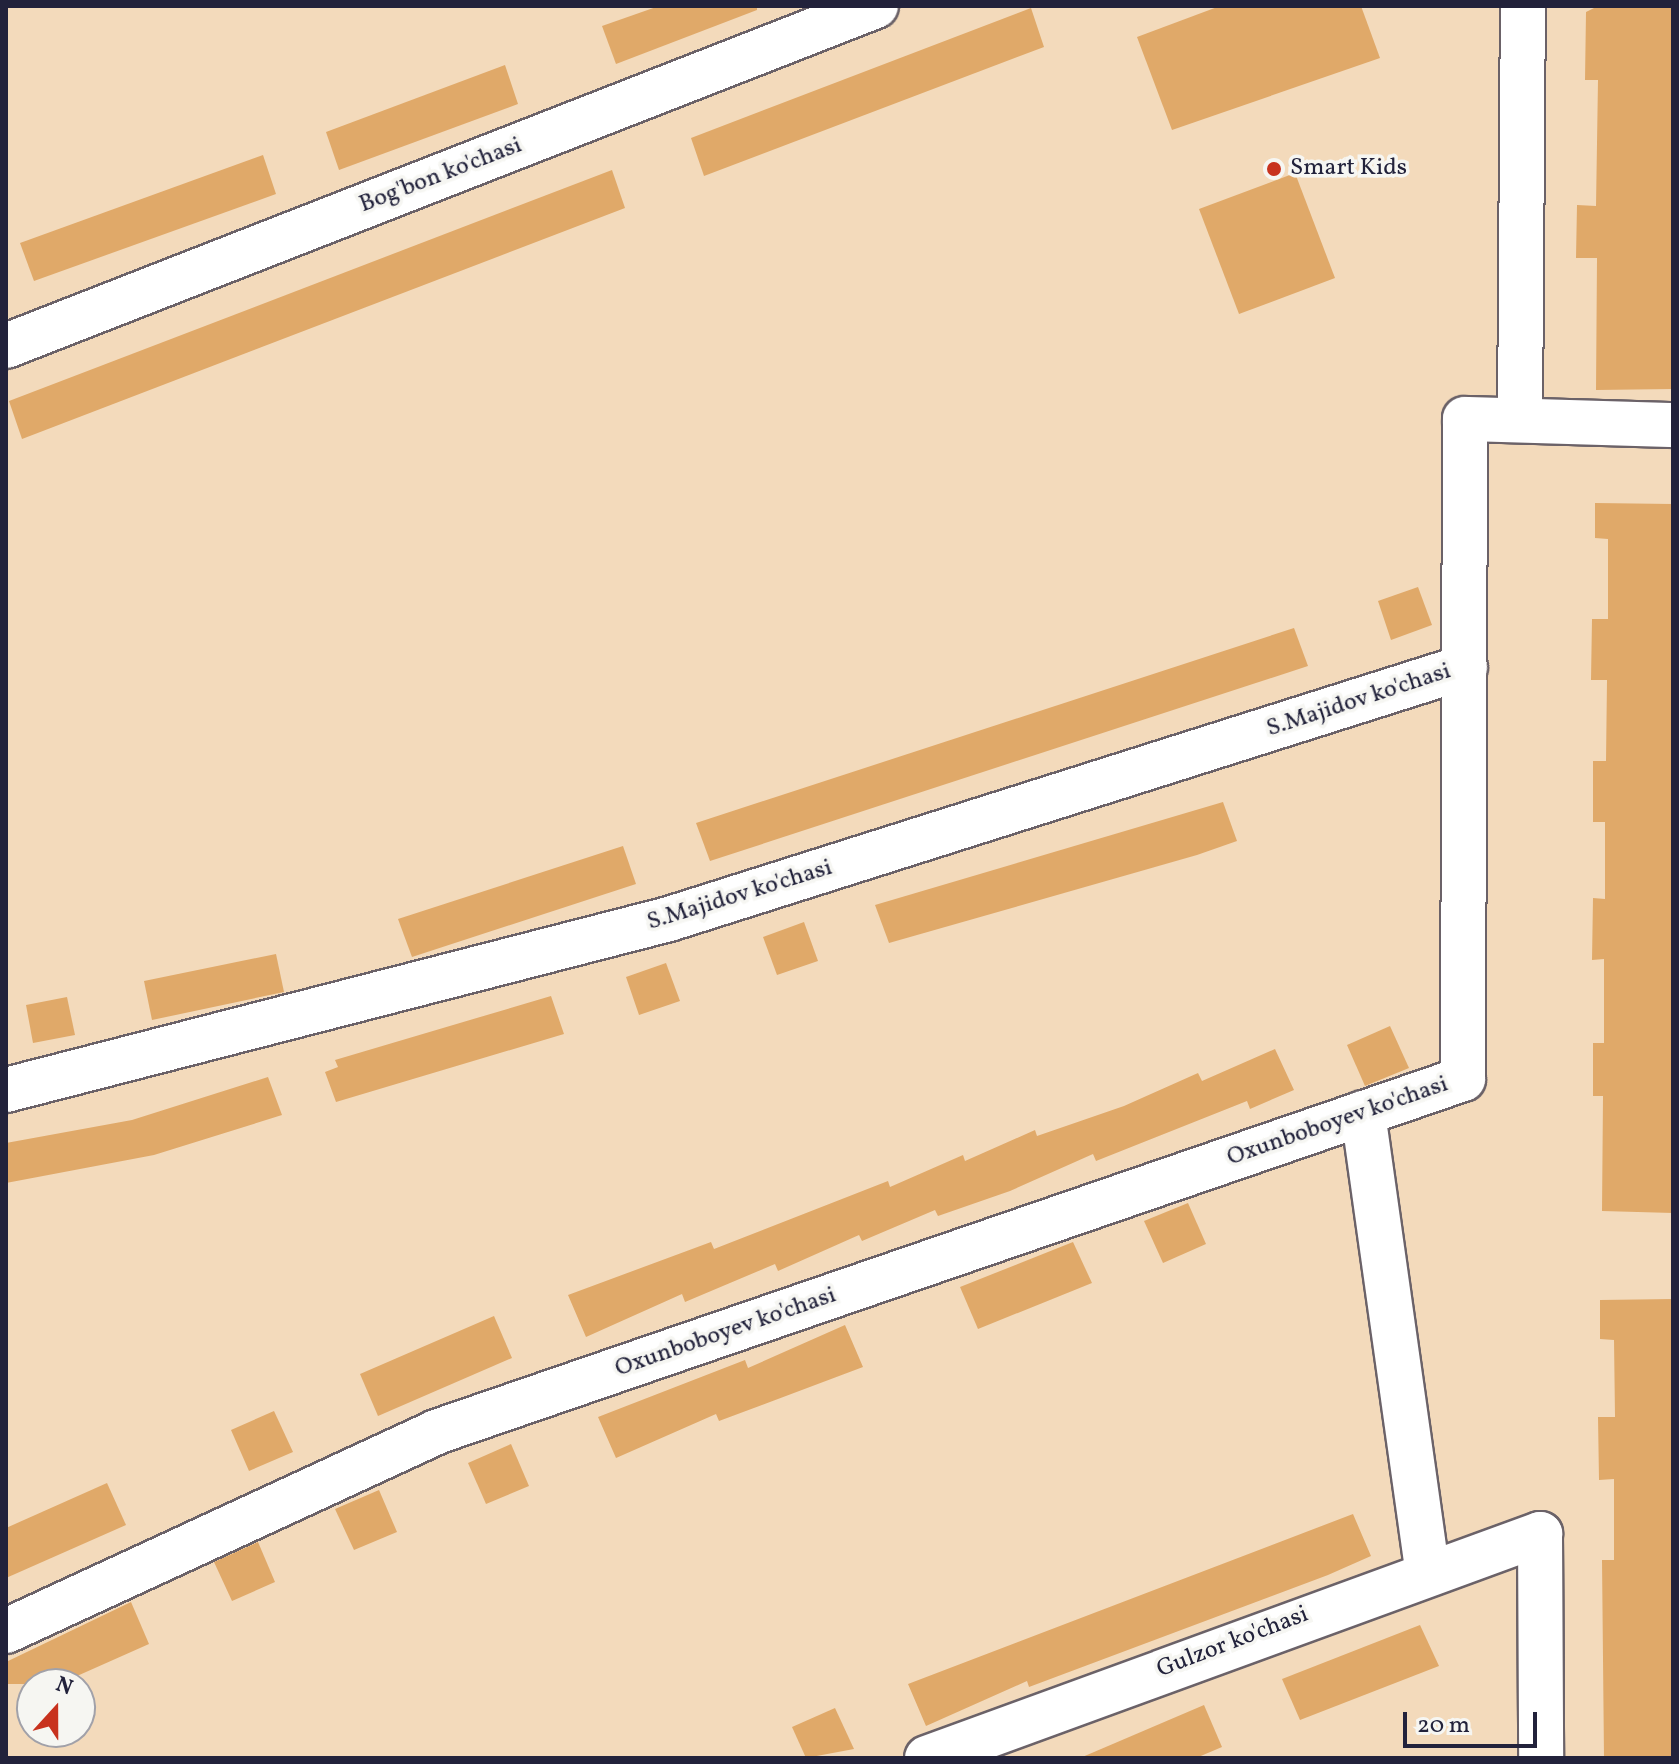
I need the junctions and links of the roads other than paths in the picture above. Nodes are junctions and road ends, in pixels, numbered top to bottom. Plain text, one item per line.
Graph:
1 (876, 6) edge
2 (1523, 6) edge
3 (6, 346) edge
4 (1520, 420) junction
5 (1673, 425) edge
6 (1465, 667) junction
7 (6, 1090) edge
8 (1363, 1113) junction
9 (1427, 1570) junction
10 (6, 1631) edge
11 (927, 1758) edge
12 (1541, 1758) edge

1 - 3 street, Bog'bon ko'chasi
2 - 4 street
4 - 5 street
4 - 6 street
6 - 7 street, S.Majidov ko'chasi
6 - 8 street, Oxunboboyev ko'chasi
8 - 9 street
8 - 10 street, Oxunboboyev ko'chasi
9 - 11 street, Gulzor ko'chasi
9 - 12 street, Gulzor ko'chasi

